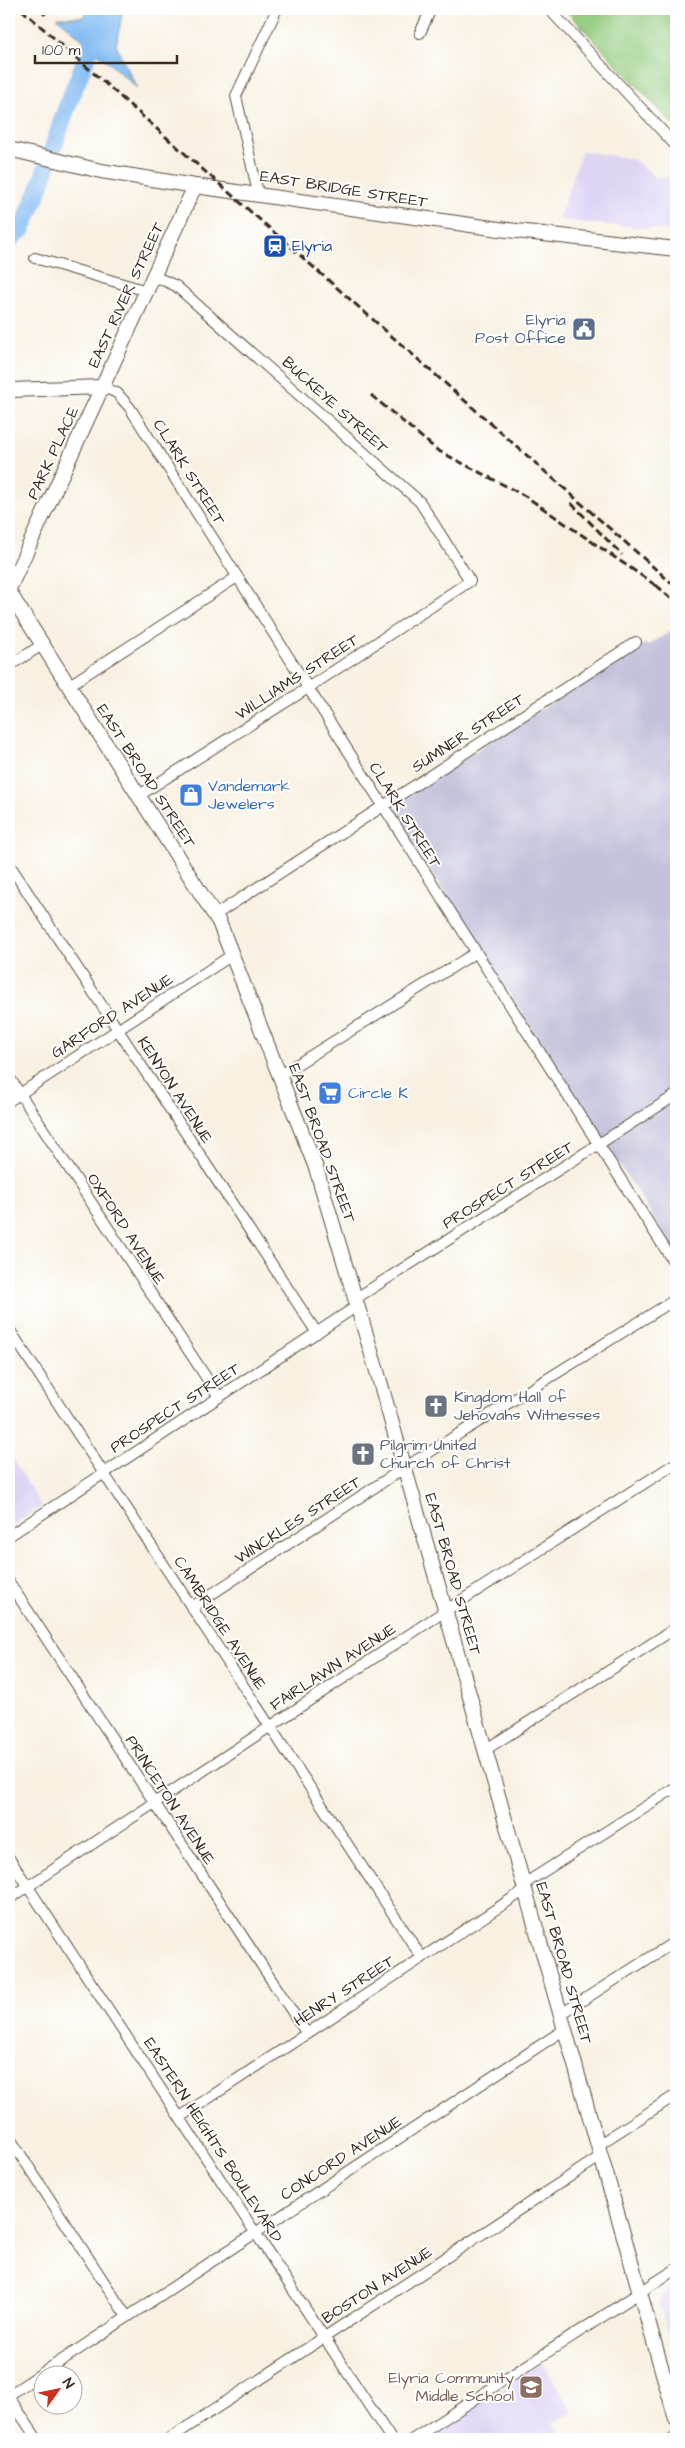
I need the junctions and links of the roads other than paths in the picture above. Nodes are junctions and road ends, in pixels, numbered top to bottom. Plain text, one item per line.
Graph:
1 (277, 9) edge
2 (431, 9) edge
3 (549, 9) edge
4 (420, 33) dead end
5 (676, 146) edge
6 (9, 149) edge
7 (195, 186) junction
8 (258, 193) junction
9 (676, 249) edge
10 (35, 258) dead end
11 (154, 276) junction
12 (147, 291) junction
13 (103, 387) junction
14 (9, 390) edge
15 (237, 577) junction
16 (470, 581) joint
17 (9, 590) edge
18 (636, 642) dead end
19 (42, 645) junction
20 (9, 666) edge
21 (68, 686) junction
22 (308, 688) junction
23 (138, 796) junction
24 (382, 806) junction
25 (9, 864) edge
26 (215, 915) junction
27 (475, 953) junction
28 (232, 954) junction
29 (118, 1030) junction
30 (280, 1075) junction
31 (9, 1077) edge
32 (20, 1094) junction
33 (676, 1095) edge
34 (9, 1101) edge
35 (598, 1145) junction
36 (676, 1266) edge
37 (676, 1299) edge
38 (356, 1302) junction
39 (9, 1329) edge
40 (317, 1333) junction
41 (219, 1397) junction
42 (676, 1463) edge
43 (404, 1468) junction
44 (104, 1473) junction
45 (9, 1536) edge
46 (9, 1582) edge
47 (192, 1607) junction
48 (445, 1611) junction
49 (676, 1628) edge
50 (270, 1726) junction
51 (485, 1750) junction
52 (676, 1787) edge
53 (154, 1802) junction
54 (9, 1858) edge
55 (28, 1886) junction
56 (524, 1887) junction
57 (9, 1898) edge
58 (676, 1941) edge
59 (422, 1958) junction
60 (561, 2014) junction
61 (565, 2029) junction
62 (307, 2034) junction
63 (676, 2095) edge
64 (180, 2117) junction
65 (9, 2137) edge
66 (600, 2151) junction
67 (256, 2232) junction
68 (676, 2269) edge
69 (641, 2291) junction
70 (127, 2317) junction
71 (324, 2338) junction
72 (9, 2396) edge
73 (676, 2420) edge
74 (676, 2437) edge
75 (37, 2439) edge
76 (169, 2439) edge
77 (391, 2439) edge
78 (412, 2439) edge
79 (673, 2439) edge

1 - 8 street
2 - 4 street
3 - 5 street
6 - 7 street, EAST BRIDGE STREET
7 - 8 street, EAST BRIDGE STREET
7 - 11 street, EAST RIVER STREET
8 - 9 street, EAST BRIDGE STREET
10 - 12 street
11 - 12 street, EAST RIVER STREET
11 - 16 street, BUCKEYE STREET
12 - 13 street, EAST RIVER STREET
13 - 14 street, EAST RIVER STREET
13 - 15 street, CLARK STREET
13 - 17 street, PARK PLACE
15 - 21 street
15 - 22 street, CLARK STREET
16 - 22 street, WILLIAMS STREET
17 - 19 street, EAST BROAD STREET
18 - 24 street, SUMNER STREET
19 - 20 street
19 - 21 street, EAST BROAD STREET
21 - 23 street, EAST BROAD STREET
22 - 23 street, WILLIAMS STREET
22 - 24 street, CLARK STREET
23 - 26 street, EAST BROAD STREET
24 - 26 street, SUMNER STREET
24 - 27 street, CLARK STREET
25 - 29 street, KENYON AVENUE
26 - 28 street, EAST BROAD STREET
27 - 30 street
27 - 35 street, CLARK STREET
28 - 29 street, GARFORD AVENUE
28 - 30 street, EAST BROAD STREET
29 - 32 street, GARFORD AVENUE
29 - 40 street, KENYON AVENUE
30 - 38 street, EAST BROAD STREET
31 - 32 street, OXFORD AVENUE
32 - 34 street, GARFORD AVENUE
32 - 41 street, OXFORD AVENUE
33 - 35 street, PROSPECT STREET
35 - 36 street, CLARK STREET
35 - 38 street, PROSPECT STREET
37 - 43 street, WINCKLES STREET
38 - 40 street, PROSPECT STREET
38 - 43 street, EAST BROAD STREET
39 - 44 street, CAMBRIDGE AVENUE
40 - 41 street, PROSPECT STREET
41 - 44 street, PROSPECT STREET
42 - 48 street, FAIRLAWN AVENUE
43 - 47 street, WINCKLES STREET
43 - 48 street, EAST BROAD STREET
44 - 45 street, PROSPECT STREET
44 - 47 street, CAMBRIDGE AVENUE
46 - 53 street, PRINCETON AVENUE
47 - 50 street, CAMBRIDGE AVENUE
48 - 50 street, FAIRLAWN AVENUE
48 - 51 street, EAST BROAD STREET
49 - 51 street
50 - 53 street, FAIRLAWN AVENUE
50 - 59 street, CAMBRIDGE AVENUE
51 - 56 street, EAST BROAD STREET
52 - 56 street, HENRY STREET
53 - 55 street, FAIRLAWN AVENUE
53 - 62 street, PRINCETON AVENUE
54 - 55 street, EASTERN HEIGHTS BOULEVARD
55 - 57 street, FAIRLAWN AVENUE
55 - 64 street, EASTERN HEIGHTS BOULEVARD
56 - 59 street, HENRY STREET
56 - 60 street, EAST BROAD STREET
58 - 60 street
59 - 62 street, HENRY STREET
60 - 61 street, EAST BROAD STREET
61 - 66 street, EAST BROAD STREET
61 - 67 street, CONCORD AVENUE
62 - 64 street, HENRY STREET
63 - 66 street, BOSTON AVENUE
64 - 67 street, EASTERN HEIGHTS BOULEVARD
65 - 70 street
66 - 69 street, EAST BROAD STREET
66 - 71 street, BOSTON AVENUE
67 - 70 street, CONCORD AVENUE
67 - 71 street, EASTERN HEIGHTS BOULEVARD
68 - 69 street
69 - 73 street, EAST BROAD STREET
69 - 78 street
70 - 72 street, CONCORD AVENUE
71 - 76 street, BOSTON AVENUE
71 - 77 street, EASTERN HEIGHTS BOULEVARD
72 - 75 street
74 - 79 street

